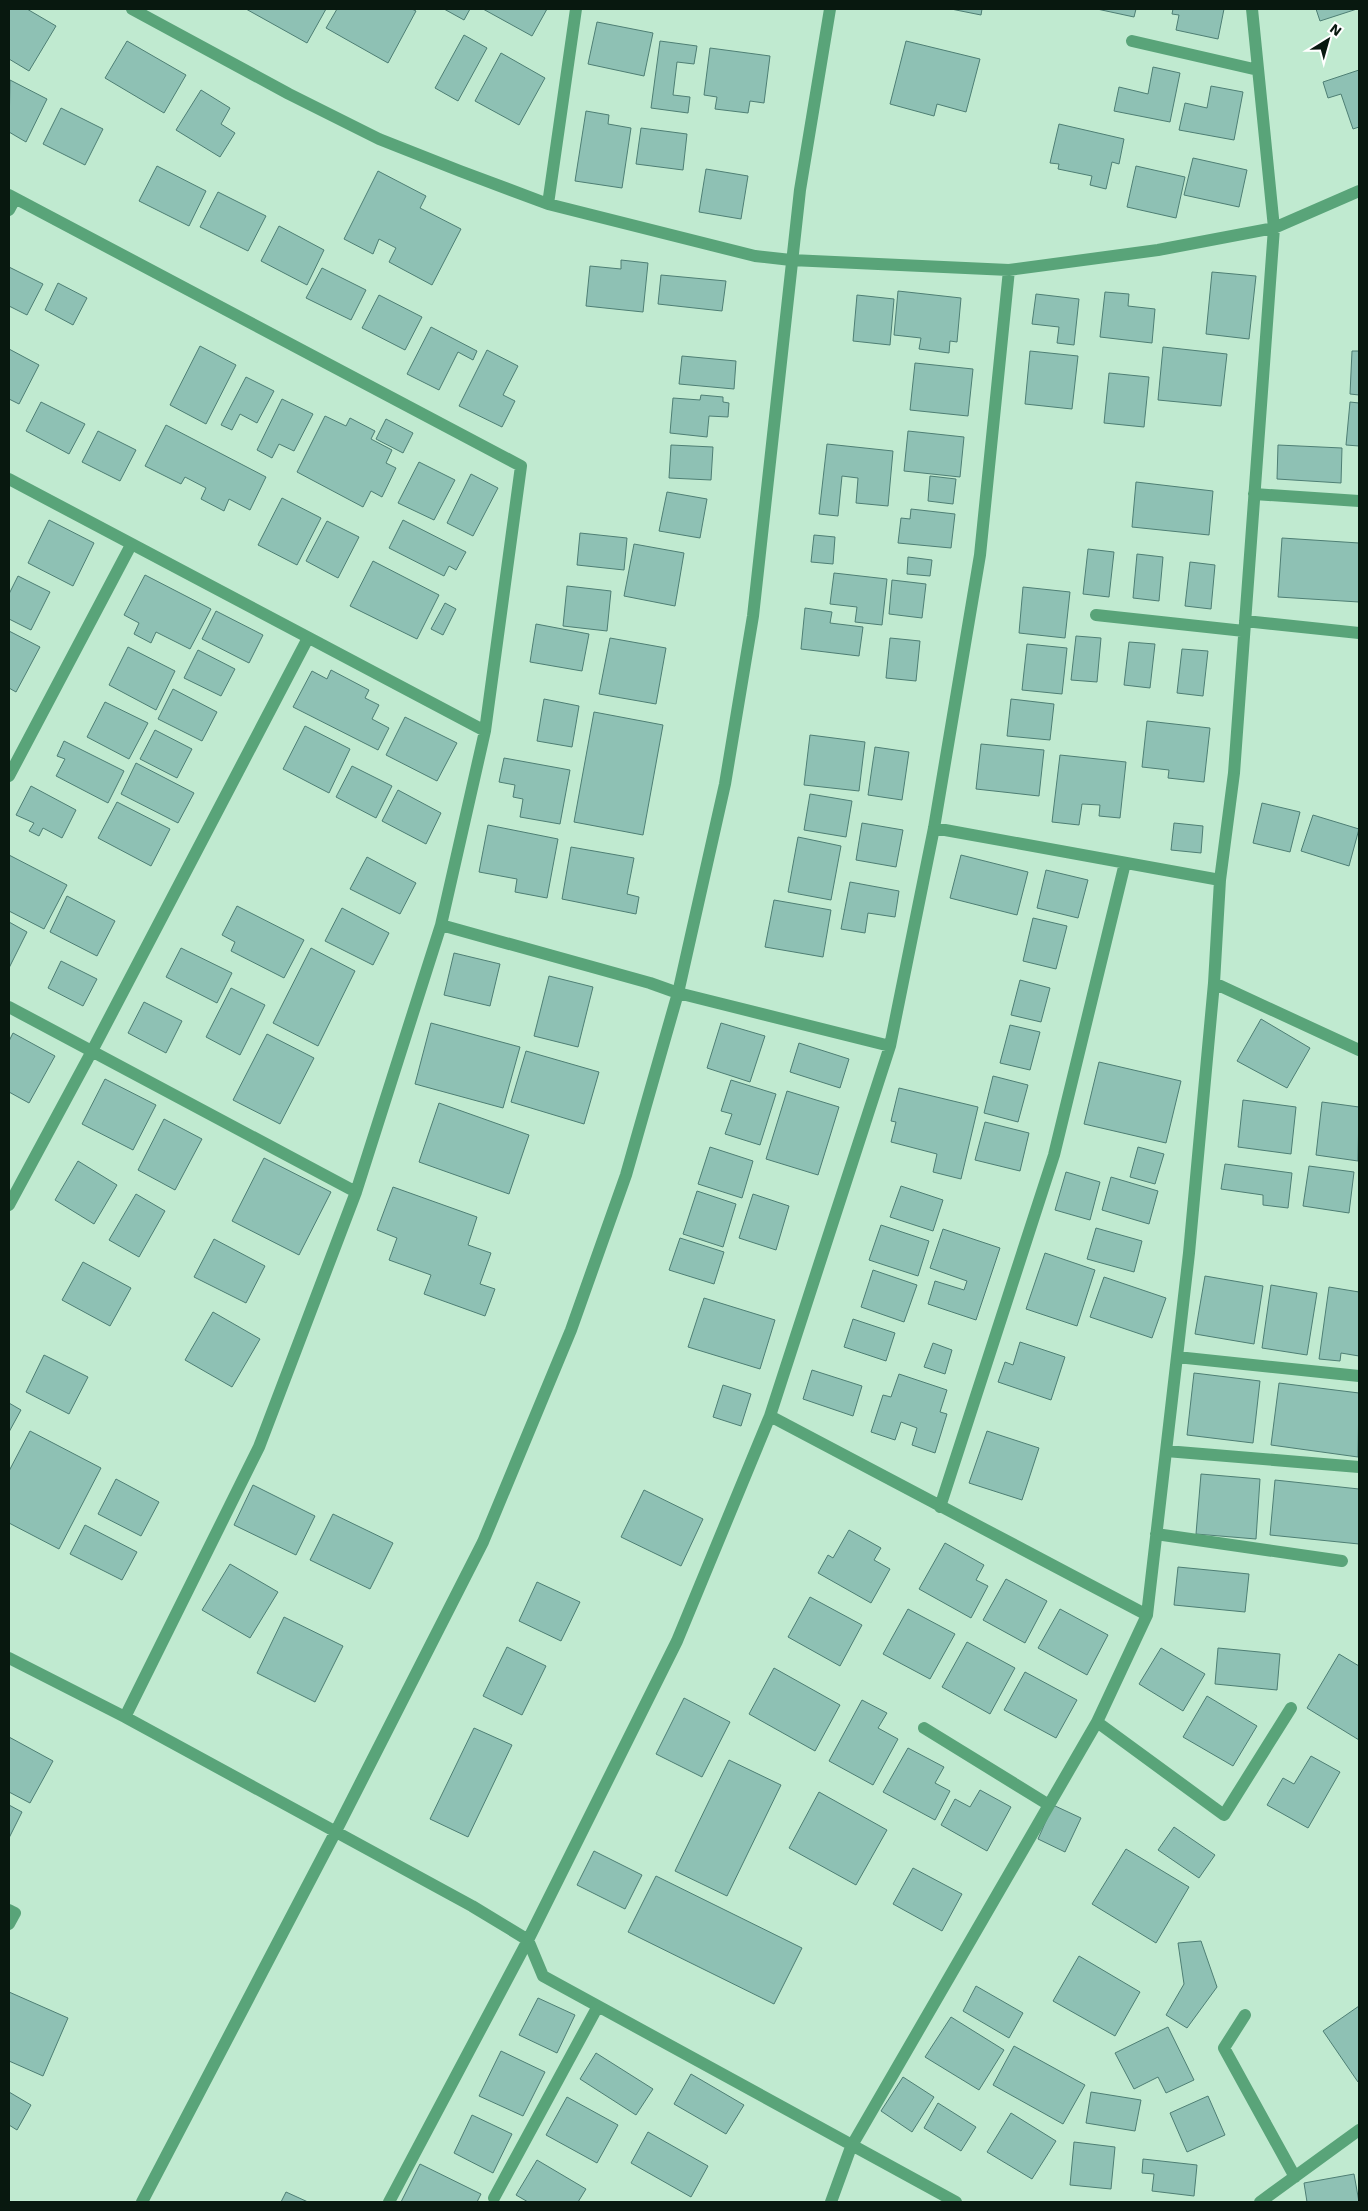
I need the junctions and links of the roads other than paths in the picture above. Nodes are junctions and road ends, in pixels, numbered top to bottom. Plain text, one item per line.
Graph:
1 (132, 9) edge
2 (576, 9) edge
3 (830, 9) edge
4 (1252, 9) edge
5 (1132, 41) dead end
6 (1258, 70) junction
7 (1359, 191) edge
8 (11, 201) edge
9 (548, 204) junction
10 (1274, 228) junction
11 (791, 260) junction
12 (1009, 270) junction
13 (9, 480) edge
14 (1254, 494) junction
15 (1359, 502) edge
16 (132, 545) junction
17 (1096, 615) dead end
18 (1245, 626) junction
19 (1359, 634) edge
20 (308, 638) junction
21 (485, 731) junction
22 (9, 776) edge
23 (934, 828) junction
24 (1125, 863) junction
25 (1220, 880) junction
26 (441, 925) junction
27 (1214, 983) junction
28 (678, 993) junction
29 (9, 1007) edge
30 (890, 1046) junction
31 (1359, 1050) edge
32 (92, 1051) junction
33 (356, 1192) junction
34 (9, 1205) edge
35 (1177, 1357) junction
36 (1359, 1376) edge
37 (770, 1416) junction
38 (1166, 1452) junction
39 (1359, 1467) edge
40 (940, 1506) junction
41 (1156, 1534) junction
42 (1342, 1561) dead end
43 (1147, 1615) junction
44 (9, 1658) edge
45 (1290, 1708) dead end
46 (125, 1717) junction
47 (1097, 1722) junction
48 (924, 1728) dead end
49 (1049, 1805) junction
50 (336, 1831) junction
51 (9, 1910) edge
52 (9, 1924) edge
53 (528, 1940) junction
54 (598, 2006) junction
55 (1245, 2015) dead end
56 (1359, 2130) edge
57 (851, 2147) junction
58 (1296, 2176) junction
59 (494, 2198) dead end
60 (142, 2202) edge
61 (389, 2202) edge
62 (830, 2202) edge
63 (956, 2202) edge
64 (1260, 2202) edge

1 - 9 street
2 - 9 street
3 - 11 street
4 - 6 street
5 - 6 street
6 - 10 street
7 - 10 street
8 - 21 street
9 - 11 street
10 - 12 street
10 - 14 street
11 - 12 street
11 - 28 street
12 - 23 street
13 - 16 street
14 - 15 street
14 - 18 street
16 - 20 street
16 - 22 street
17 - 18 street
18 - 19 street
18 - 25 street
20 - 21 street
20 - 32 street
21 - 26 street
23 - 24 street
23 - 30 street
24 - 25 street
24 - 40 street
25 - 27 street
26 - 28 street
26 - 33 street
27 - 31 street
27 - 35 street
28 - 30 street
28 - 50 street
29 - 32 street
30 - 37 street
32 - 33 street
32 - 34 street
33 - 46 street
35 - 36 street
35 - 38 street
37 - 40 street
37 - 53 street
38 - 39 street
38 - 41 street
40 - 43 street
41 - 42 street
41 - 43 street
43 - 47 street
44 - 46 street
45 - 47 street
46 - 50 street
47 - 49 street
48 - 49 street
49 - 57 street
50 - 53 street
50 - 60 street
51 - 52 street
53 - 54 street
53 - 61 street
54 - 57 street
54 - 59 street
55 - 58 street
56 - 58 street
57 - 62 street
57 - 63 street
58 - 64 street

